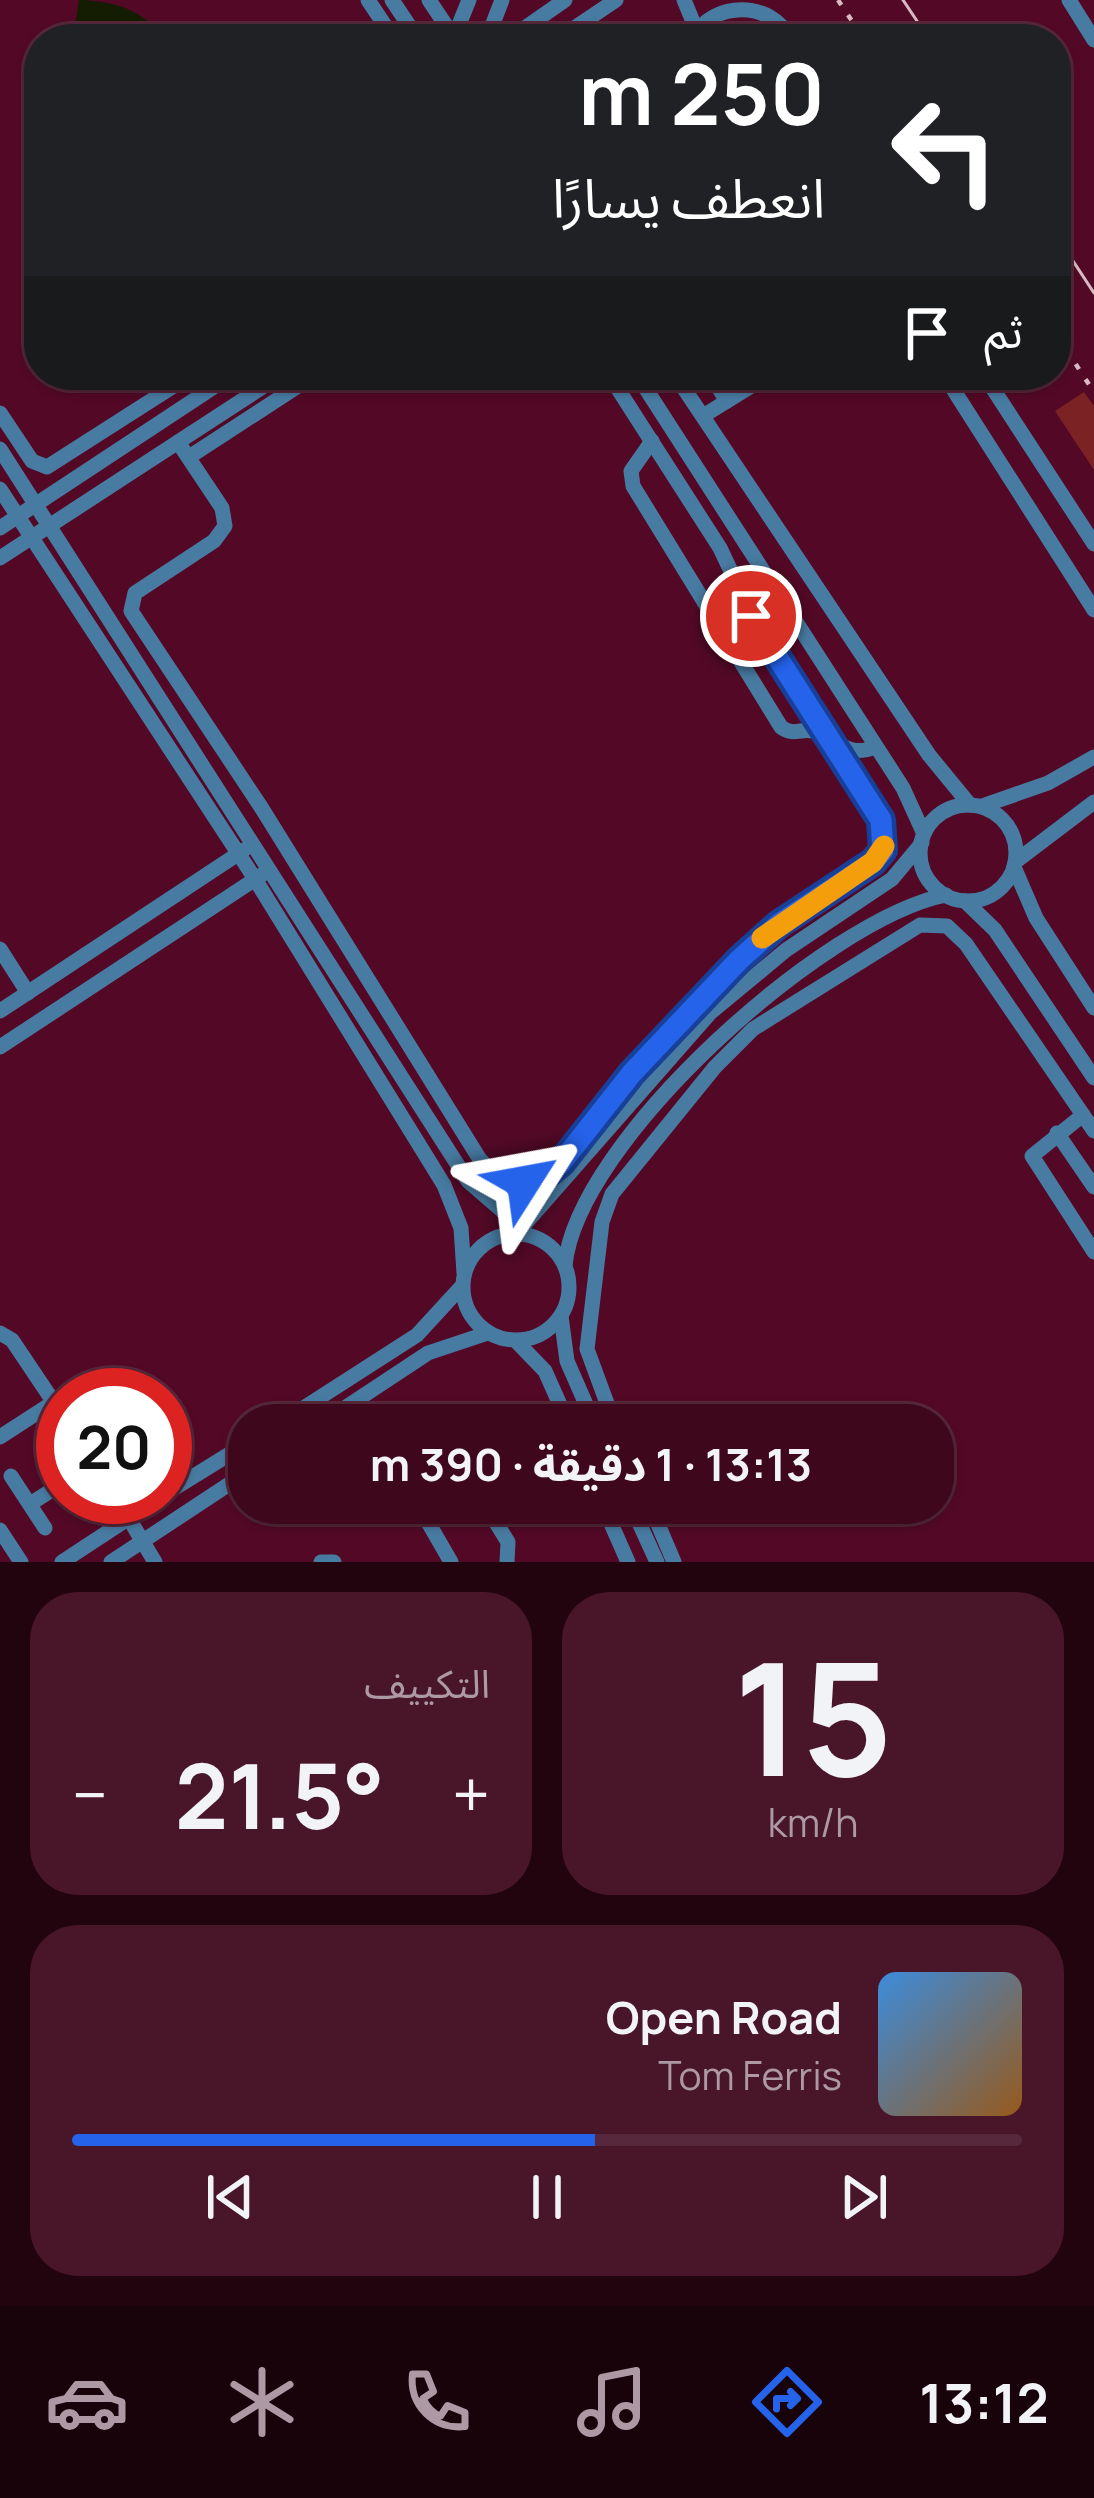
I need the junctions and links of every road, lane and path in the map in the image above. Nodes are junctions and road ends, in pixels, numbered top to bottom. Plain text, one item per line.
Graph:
1 (516, 0) edge
2 (565, 0) edge
3 (616, 0) edge
4 (1069, 0) edge
5 (737, 2) edge
6 (499, 7) edge
7 (530, 24) edge
8 (581, 24) edge
9 (702, 24) edge
10 (781, 24) edge
11 (1094, 40) edge
12 (167, 390) edge
13 (209, 390) edge
14 (258, 390) edge
15 (292, 390) edge
16 (619, 390) edge
17 (647, 390) edge
18 (686, 390) edge
19 (720, 390) edge
20 (738, 390) edge
21 (954, 390) edge
22 (994, 390) edge
23 (727, 401) junction
24 (0, 413) edge
25 (703, 416) junction
26 (652, 441) junction
27 (178, 442) junction
28 (0, 448) edge
29 (189, 457) junction
30 (0, 489) edge
31 (36, 504) junction
32 (18, 516) junction
33 (1077, 518) junction
34 (50, 525) junction
35 (0, 528) edge
36 (32, 537) junction
37 (1049, 538) junction
38 (1094, 544) edge
39 (0, 558) edge
40 (736, 581) junction
41 (704, 602) junction
42 (1094, 610) edge
43 (166, 662) junction
44 (147, 674) junction
45 (832, 743) junction
46 (876, 747) junction
47 (1094, 757) edge
48 (1094, 802) edge
49 (975, 806) junction
50 (923, 839) junction
51 (256, 842) junction
52 (238, 854) junction
53 (1015, 865) junction
54 (273, 867) junction
55 (255, 879) junction
56 (946, 896) junction
57 (965, 901) junction
58 (0, 950) edge
59 (352, 954) junction
60 (334, 966) junction
61 (28, 993) junction
62 (1094, 1008) edge
63 (0, 1011) edge
64 (0, 1047) edge
65 (1094, 1078) edge
66 (1083, 1114) junction
67 (1094, 1131) edge
68 (1057, 1132) junction
69 (1094, 1187) edge
70 (516, 1233) junction
71 (1094, 1252) edge
72 (565, 1266) junction
73 (463, 1280) junction
74 (561, 1316) junction
75 (0, 1333) edge
76 (488, 1333) junction
77 (516, 1341) junction
78 (36, 1376) edge
79 (310, 1404) edge
80 (352, 1404) edge
81 (560, 1404) edge
82 (586, 1404) edge
83 (607, 1404) edge
84 (36, 1420) edge
85 (0, 1437) edge
86 (228, 1455) edge
87 (11, 1476) dead end
88 (192, 1478) edge
89 (228, 1486) edge
90 (36, 1500) edge
91 (30, 1504) junction
92 (118, 1524) edge
93 (132, 1524) edge
94 (429, 1524) edge
95 (497, 1524) edge
96 (611, 1524) edge
97 (640, 1524) edge
98 (658, 1524) edge
99 (45, 1528) dead end
100 (0, 1530) edge
101 (142, 1542) junction
102 (21, 1562) edge
103 (62, 1562) edge
104 (110, 1562) edge
105 (155, 1562) edge
106 (321, 1562) edge
107 (334, 1562) edge
108 (451, 1562) edge
109 (507, 1562) edge
110 (628, 1562) edge
111 (657, 1562) edge
112 (674, 1562) edge

1 - 6 street
2 - 7 street
3 - 8 street
4 - 11 street
5 - 9 street
5 - 10 street
12 - 24 street
13 - 31 street
14 - 27 street
15 - 29 street
16 - 26 street
17 - 46 street
18 - 25 street
19 - 23 street
20 - 23 street
21 - 37 street
22 - 33 street
23 - 25 street
25 - 49 street
26 - 40 street
26 - 41 street
27 - 29 street
27 - 34 street
28 - 31 street
29 - 43 street
30 - 32 street
31 - 32 street
31 - 34 street
32 - 35 street
32 - 36 street
33 - 37 street
33 - 38 street
34 - 36 street
34 - 44 street
36 - 39 street
36 - 52 street
37 - 42 street
40 - 41 street
40 - 45 street
41 - 45 street
43 - 44 street
43 - 59 street
44 - 51 street
45 - 46 street
45 - 59 street
46 - 50 street
47 - 49 street
48 - 53 street
49 - 50 street
49 - 53 street
50 - 56 street
50 - 70 street
51 - 52 street
51 - 54 street
52 - 55 street
52 - 61 street
53 - 57 street
53 - 62 street
54 - 55 street
54 - 60 street
55 - 64 street
55 - 73 street
56 - 57 street
56 - 72 street
57 - 65 street
58 - 61 street
59 - 60 street
60 - 70 street
61 - 63 street
66 - 67 street
66 - 68 street
66 - 83 street
68 - 69 street
68 - 71 street
70 - 72 street
70 - 73 street
72 - 74 street
73 - 76 street
73 - 79 street
74 - 77 street
74 - 82 street
75 - 78 street
76 - 77 street
76 - 80 street
77 - 81 street
84 - 85 street
86 - 88 street
87 - 91 street
89 - 101 street
90 - 91 street
91 - 99 street
92 - 103 street
93 - 101 street
94 - 108 street
95 - 109 street
96 - 110 street
97 - 111 street
98 - 112 street
100 - 102 street
101 - 104 street
101 - 105 street
106 - 107 street

